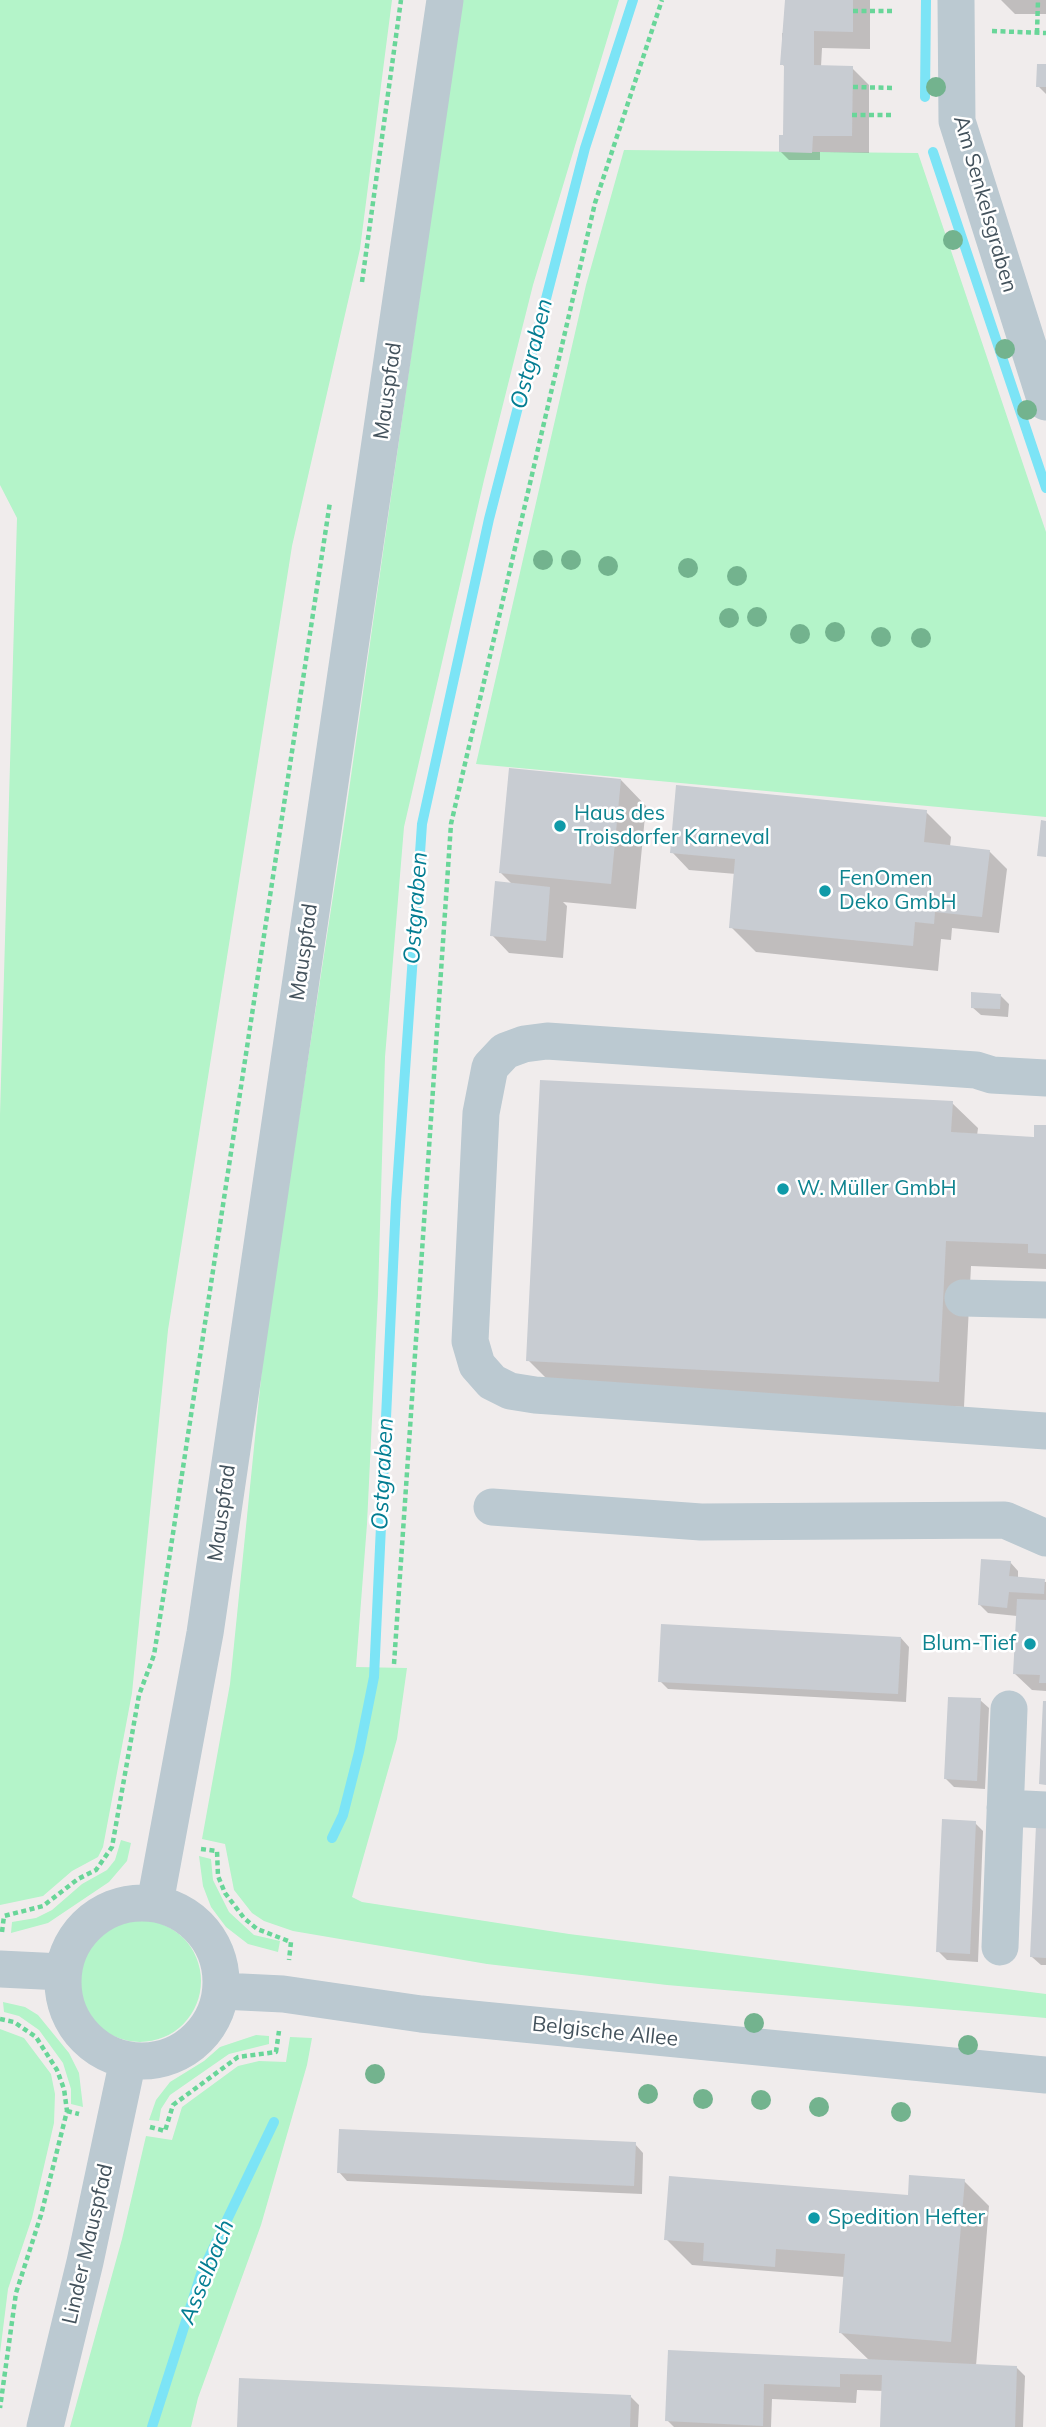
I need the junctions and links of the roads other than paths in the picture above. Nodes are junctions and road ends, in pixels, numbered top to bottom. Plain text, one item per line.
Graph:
1 (445, 0) edge
2 (956, 15) edge
3 (1046, 402) edge
4 (1046, 1078) edge
5 (963, 1298) dead end
6 (1046, 1300) edge
7 (1046, 1431) edge
8 (492, 1507) dead end
9 (1046, 1538) edge
10 (1009, 1709) dead end
11 (1005, 1808) junction
12 (1046, 1810) edge
13 (155, 1903) junction
14 (1000, 1947) dead end
15 (1, 1955) edge
16 (62, 1972) junction
17 (221, 1991) junction
18 (128, 2060) junction
19 (989, 2069) junction
20 (1046, 2075) edge
21 (1046, 2091) edge
22 (45, 2427) edge

1 - 13 street, Mauspfad
2 - 3 street, Am Senkelsgraben
4 - 7 street
5 - 6 street
8 - 9 street
10 - 11 street
11 - 12 street
11 - 14 street
13 - 16 street
13 - 17 street
15 - 16 street
16 - 18 street
17 - 18 street
17 - 19 street, Belgische Allee
18 - 22 street, Linder Mauspfad
19 - 20 street, Belgische Allee
19 - 21 street, Belgische Allee

